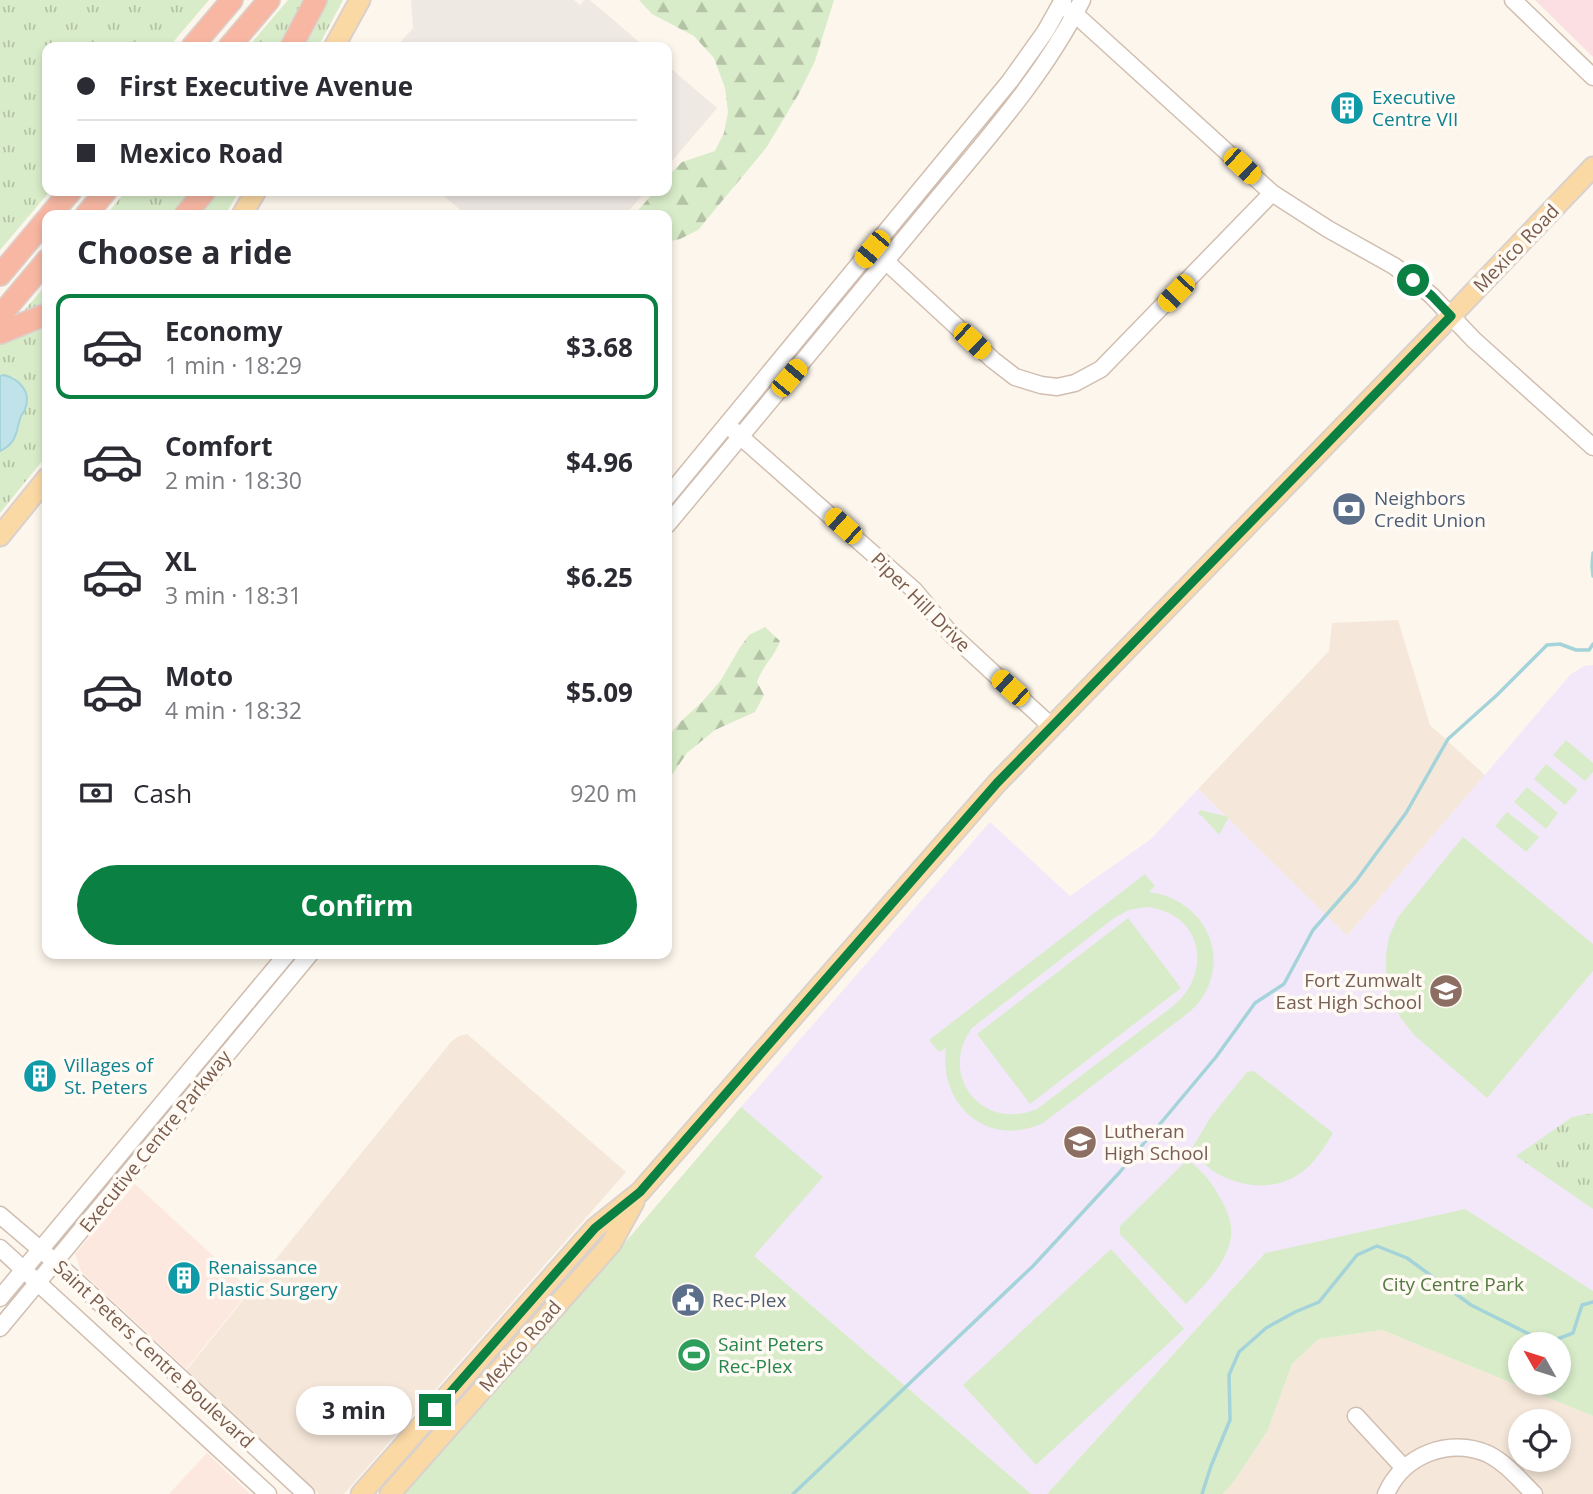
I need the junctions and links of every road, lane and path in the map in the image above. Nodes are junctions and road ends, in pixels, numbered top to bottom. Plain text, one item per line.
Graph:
1 (232, 0) edge
2 (269, 0) edge
3 (316, 0) edge
4 (360, 0) edge
5 (1513, 0) edge
6 (1062, 2) edge
7 (1078, 7) edge
8 (196, 42) edge
9 (233, 42) edge
10 (293, 42) edge
11 (337, 42) edge
12 (1593, 77) edge
13 (1593, 167) edge
14 (1272, 193) junction
15 (67, 196) edge
16 (102, 196) edge
17 (201, 196) edge
18 (55, 210) edge
19 (90, 210) edge
20 (189, 210) edge
21 (42, 225) edge
22 (872, 249) junction
23 (887, 261) junction
24 (42, 266) edge
25 (0, 275) edge
26 (0, 316) edge
27 (42, 316) edge
28 (1451, 316) junction
29 (0, 333) edge
30 (727, 423) junction
31 (740, 436) junction
32 (1593, 447) edge
33 (42, 484) edge
34 (672, 491) edge
35 (672, 519) edge
36 (0, 536) edge
37 (1051, 726) junction
38 (283, 959) edge
39 (306, 959) edge
40 (640, 1192) junction
41 (0, 1215) edge
42 (0, 1248) edge
43 (40, 1249) junction
44 (55, 1262) junction
45 (24, 1269) junction
46 (38, 1282) junction
47 (0, 1298) edge
48 (0, 1328) edge
49 (1356, 1416) dead end
50 (1404, 1468) junction
51 (268, 1494) edge
52 (306, 1494) edge
53 (361, 1494) edge
54 (390, 1494) edge
55 (1386, 1494) edge
56 (1534, 1494) edge

1 - 8 highway
2 - 9 highway
3 - 10 highway
4 - 11 main road
5 - 12 street
6 - 7 street
6 - 22 street
7 - 14 street
7 - 23 street
13 - 28 main road, Mexico Road
14 - 23 street
14 - 28 street
15 - 18 highway
16 - 19 highway
17 - 20 highway
21 - 25 highway
22 - 23 street
22 - 30 street
23 - 31 street
24 - 26 highway
27 - 29 highway
28 - 32 street
28 - 37 main road, Mexico Road
30 - 31 street, Piper Hill Drive
30 - 34 street
31 - 35 street
31 - 37 street, Piper Hill Drive
33 - 36 main road
37 - 40 main road, Mexico Road
38 - 43 street, Executive Centre Parkway
39 - 44 street, Executive Centre Parkway
40 - 53 main road, Mexico Road
40 - 54 main road, Mexico Road
41 - 43 street, Saint Peters Centre Boulevard
42 - 45 street, Saint Peters Centre Boulevard
43 - 44 street, Saint Peters Centre Boulevard
43 - 45 street, Executive Centre Parkway
44 - 46 street, Executive Centre Parkway
44 - 52 street, Saint Peters Centre Boulevard
45 - 46 street, Saint Peters Centre Boulevard
45 - 47 street, Executive Centre Parkway
46 - 48 street, Executive Centre Parkway
46 - 51 street, Saint Peters Centre Boulevard
49 - 50 street
50 - 55 street
50 - 56 street

